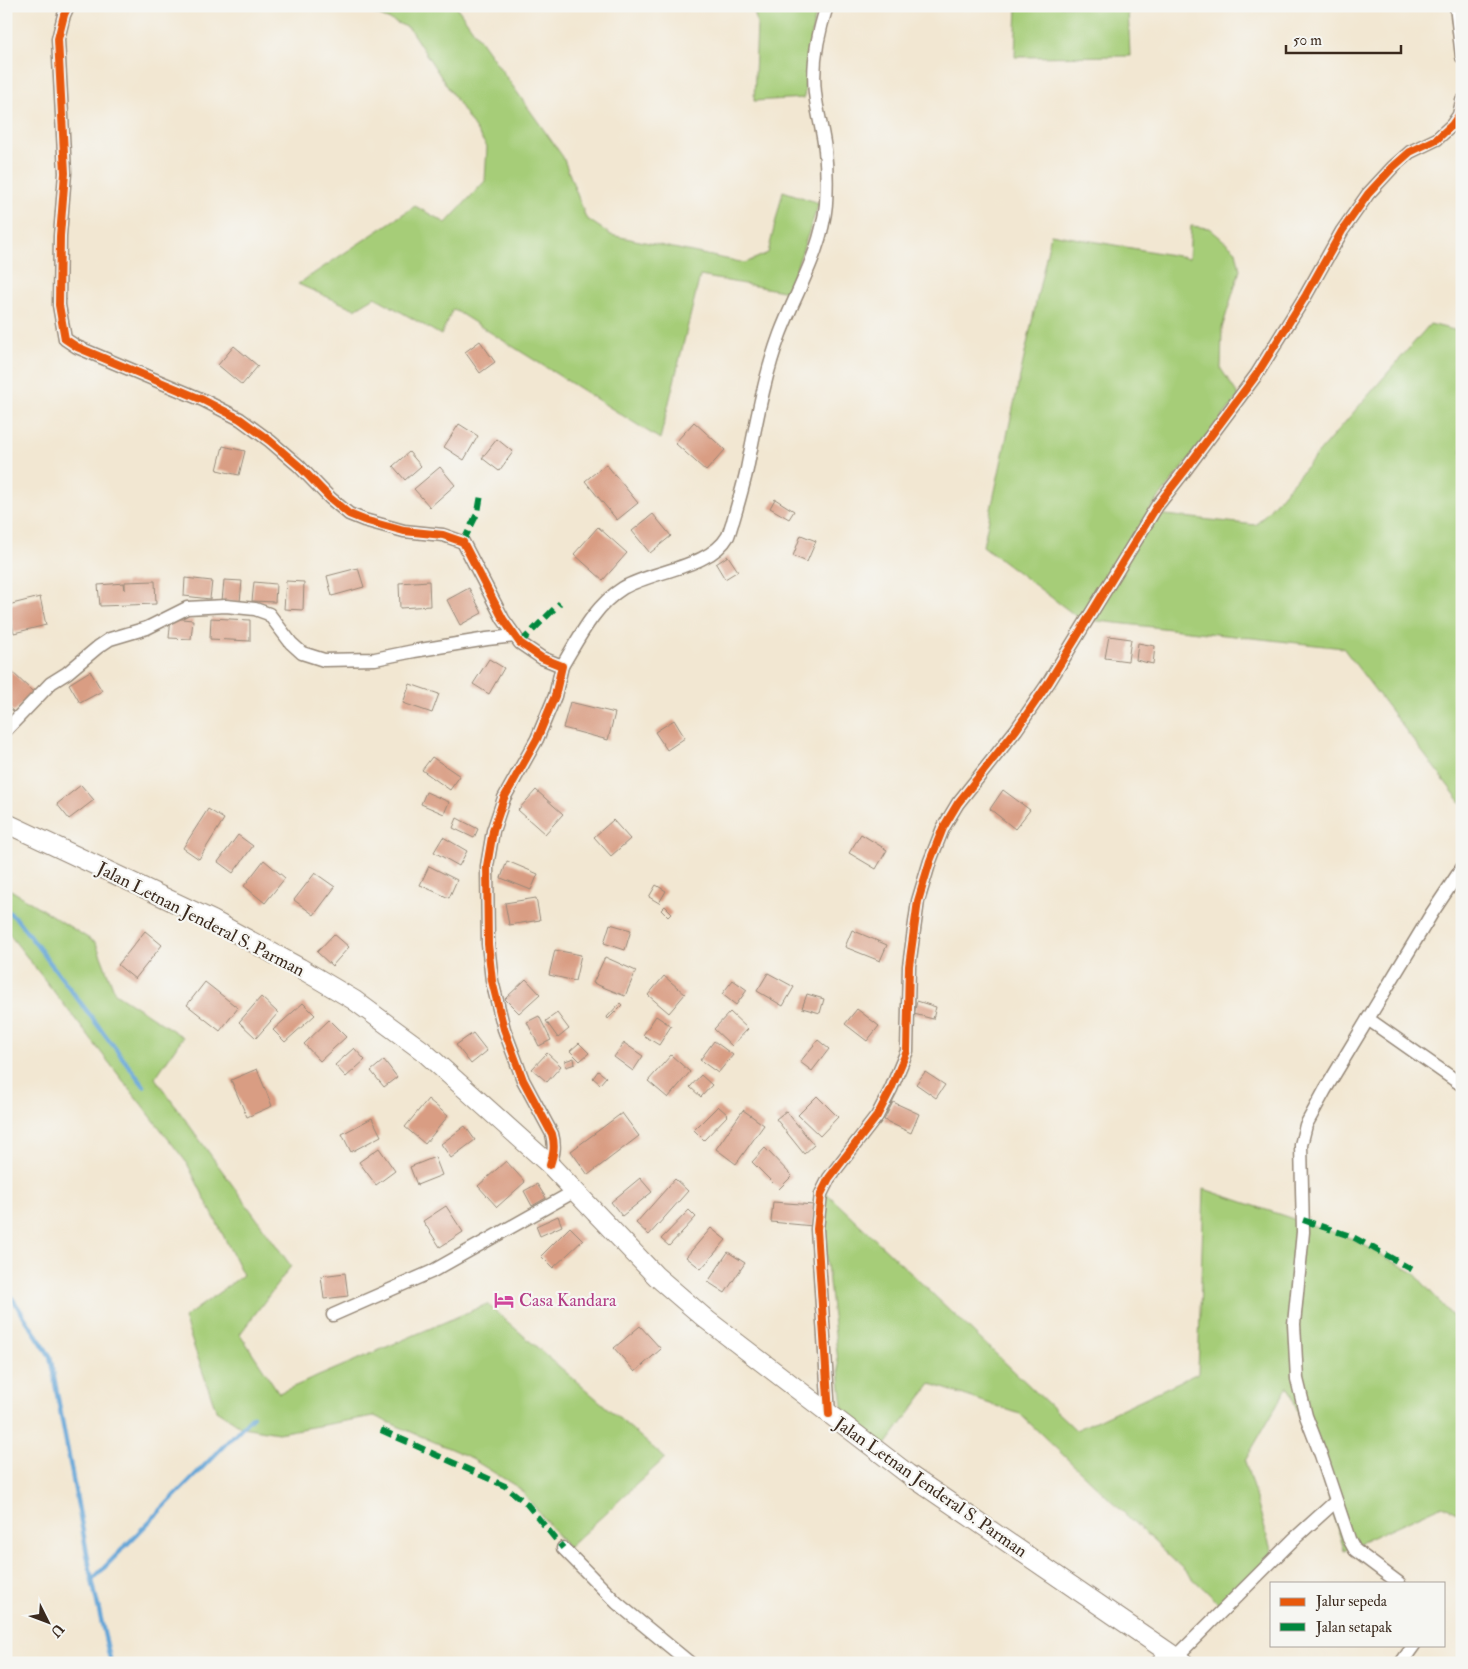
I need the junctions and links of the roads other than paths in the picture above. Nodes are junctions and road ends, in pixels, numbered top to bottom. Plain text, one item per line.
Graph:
1 (68, 6) edge
2 (827, 6) edge
3 (1456, 6) edge
4 (1462, 57) edge
5 (1462, 101) edge
6 (515, 636) junction
7 (562, 666) junction
8 (6, 730) edge
9 (6, 823) edge
10 (1462, 868) edge
11 (1368, 1019) junction
12 (1462, 1084) edge
13 (550, 1165) junction
14 (575, 1191) junction
15 (333, 1315) dead end
16 (829, 1414) junction
17 (1336, 1501) junction
18 (563, 1548) dead end
19 (1398, 1582) edge
20 (1413, 1646) edge
21 (1171, 1658) edge
22 (690, 1663) edge
23 (1401, 1663) edge

1 - 6 street
2 - 7 street
3 - 4 street
5 - 16 street
6 - 7 street
6 - 8 street
7 - 13 street
9 - 13 street, Jalan Letnan Jenderal S. Parman
10 - 11 street
11 - 12 street
11 - 17 street
13 - 14 street, Jalan Letnan Jenderal S. Parman
14 - 15 street
14 - 16 street, Jalan Letnan Jenderal S. Parman
16 - 21 street, Jalan Letnan Jenderal S. Parman
17 - 19 street
17 - 21 street
18 - 22 street
20 - 23 street

